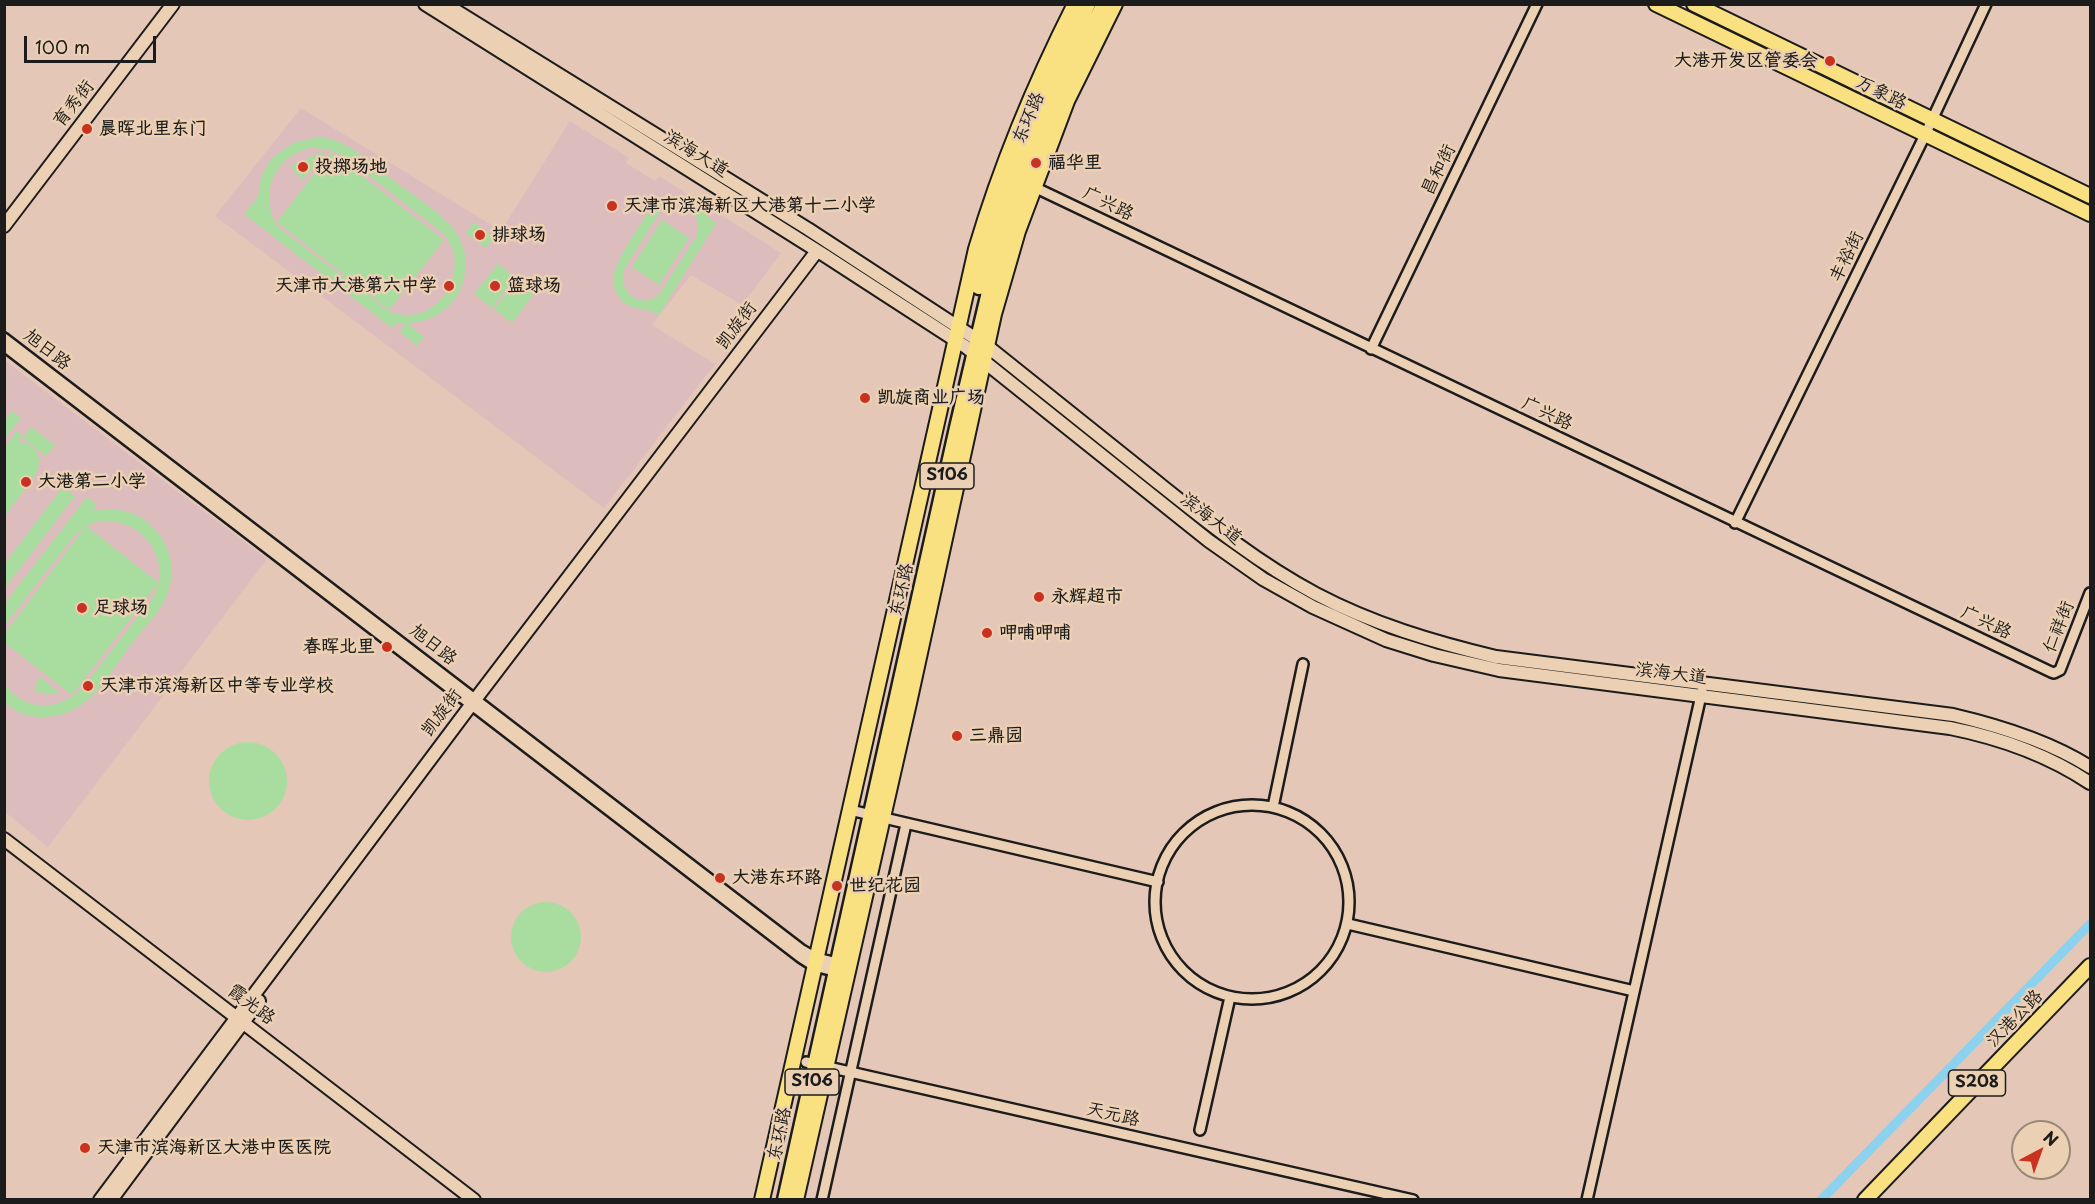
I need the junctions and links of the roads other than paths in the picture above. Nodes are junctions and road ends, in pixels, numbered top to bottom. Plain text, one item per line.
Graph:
1 (163, 4) edge
2 (173, 4) edge
3 (425, 4) edge
4 (445, 4) edge
5 (1075, 4) edge
6 (1087, 4) edge
7 (1105, 4) edge
8 (1116, 4) edge
9 (1537, 4) edge
10 (1656, 4) edge
11 (1695, 4) edge
12 (1986, 4) edge
13 (1932, 119) junction
14 (1925, 135) junction
15 (1029, 184) junction
16 (2091, 196) edge
17 (4, 214) edge
18 (2091, 214) edge
19 (4, 226) edge
20 (821, 253) junction
21 (4, 338) edge
22 (972, 343) junction
23 (4, 346) edge
24 (1371, 349) junction
25 (1735, 523) junction
26 (2091, 594) edge
27 (1303, 664) dead end
28 (2057, 672) joint
29 (1703, 682) junction
30 (1701, 696) junction
31 (475, 704) junction
32 (2091, 767) edge
33 (2091, 783) edge
34 (1273, 807) junction
35 (866, 814) junction
36 (906, 824) junction
37 (4, 839) edge
38 (4, 847) edge
39 (1158, 882) junction
40 (1348, 924) junction
41 (832, 966) junction
42 (2091, 966) edge
43 (2091, 974) edge
44 (1634, 991) junction
45 (1230, 997) junction
46 (238, 1022) junction
47 (816, 1065) junction
48 (850, 1073) junction
49 (1200, 1130) dead end
50 (100, 1200) edge
51 (111, 1200) edge
52 (466, 1200) edge
53 (474, 1200) edge
54 (762, 1200) edge
55 (775, 1200) edge
56 (786, 1200) edge
57 (796, 1200) edge
58 (822, 1200) edge
59 (1413, 1200) edge
60 (1587, 1200) edge
61 (1864, 1200) edge
62 (1873, 1200) edge

1 - 17 main road, 育秀街
2 - 19 main road, 育秀街
3 - 20 main road, 滨海大道
4 - 22 main road, 滨海大道
5 - 22 main road
6 - 22 highway, 东环路 / S106
7 - 15 highway, 东环路 / S106
8 - 15 main road
9 - 24 street, 昌和街
10 - 14 main road, 万象路
11 - 13 main road, 万象路
12 - 13 street, 丰裕街
13 - 14 street, 丰裕街
13 - 16 main road, 万象路
14 - 18 main road, 万象路
14 - 25 street, 丰裕街
15 - 22 highway, 东环路 / S106
15 - 24 street, 广兴路
20 - 22 main road, 滨海大道
20 - 31 main road, 凯旋街
21 - 31 street, 旭日路
22 - 29 main road, 滨海大道
22 - 30 main road, 滨海大道
22 - 35 highway, 东环路 / S106
22 - 35 main road
23 - 31 street, 旭日路
24 - 25 street, 广兴路
25 - 28 street, 广兴路
26 - 28 street, 仁祥街
27 - 34 street
29 - 30 street
29 - 32 main road, 滨海大道
30 - 33 main road, 滨海大道
30 - 44 street
31 - 41 street, 旭日路
31 - 46 main road, 凯旋街
34 - 39 street
34 - 40 street
35 - 36 street
35 - 41 highway, 东环路 / S106
36 - 39 street
36 - 48 street
37 - 46 main road, 霞光路
38 - 46 main road, 霞光路
39 - 45 street
40 - 44 street
40 - 45 street
41 - 47 highway, 东环路 / S106
41 - 54 main road
42 - 61 main road, 汉港公路 / S208
43 - 62 main road, 汉港公路
44 - 60 street
45 - 49 street
46 - 50 main road, 凯旋街
46 - 51 main road, 凯旋街
46 - 52 main road, 霞光路
46 - 53 main road, 霞光路
47 - 48 street, 天元路
47 - 55 highway, 东环路 / S106
47 - 56 highway, 东环路 / S106
47 - 57 main road
48 - 58 street
48 - 59 street, 天元路

